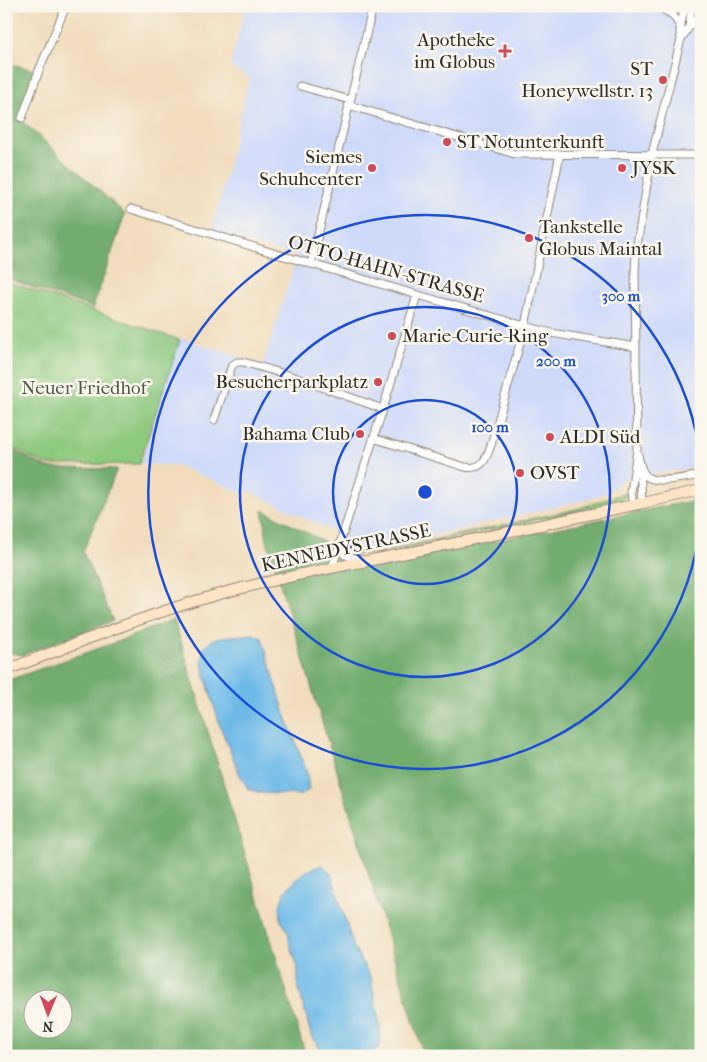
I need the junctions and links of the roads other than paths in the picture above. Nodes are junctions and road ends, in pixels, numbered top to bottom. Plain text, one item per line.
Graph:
1 (66, 6) edge
2 (373, 6) edge
3 (657, 6) edge
4 (685, 6) edge
5 (692, 6) edge
6 (701, 17) edge
7 (680, 26) junction
8 (689, 27) junction
9 (681, 39) junction
10 (300, 86) dead end
11 (349, 102) junction
12 (22, 118) dead end
13 (560, 154) junction
14 (652, 154) junction
15 (701, 155) edge
16 (131, 209) dead end
17 (311, 264) junction
18 (417, 295) junction
19 (525, 326) junction
20 (636, 347) junction
21 (383, 409) junction
22 (214, 420) dead end
23 (373, 438) junction
24 (637, 450) junction
25 (640, 463) junction
26 (701, 476) edge
27 (701, 490) edge
28 (638, 504) junction
29 (339, 546) junction
30 (365, 561) junction
31 (332, 568) junction
32 (6, 670) edge

1 - 12 street
2 - 11 street
3 - 7 street
4 - 7 street
5 - 8 street
6 - 8 street
7 - 9 street
8 - 9 street
9 - 14 street
10 - 11 street
11 - 13 street
11 - 17 street
13 - 14 street
13 - 19 street
14 - 15 street
14 - 20 street
16 - 17 street, OTTO-HAHN-STRASSE
17 - 18 street, OTTO-HAHN-STRASSE
18 - 19 street, OTTO-HAHN-STRASSE
18 - 21 street
19 - 20 street, OTTO-HAHN-STRASSE
19 - 23 street
20 - 24 street
21 - 22 street
21 - 23 street
23 - 29 street
24 - 25 street
24 - 28 street
25 - 26 street
25 - 28 street
27 - 28 main road, KENNEDYSTRASSE
28 - 30 main road, KENNEDYSTRASSE
29 - 30 street
29 - 31 street
30 - 31 main road, KENNEDYSTRASSE
31 - 32 main road, KENNEDYSTRASSE

